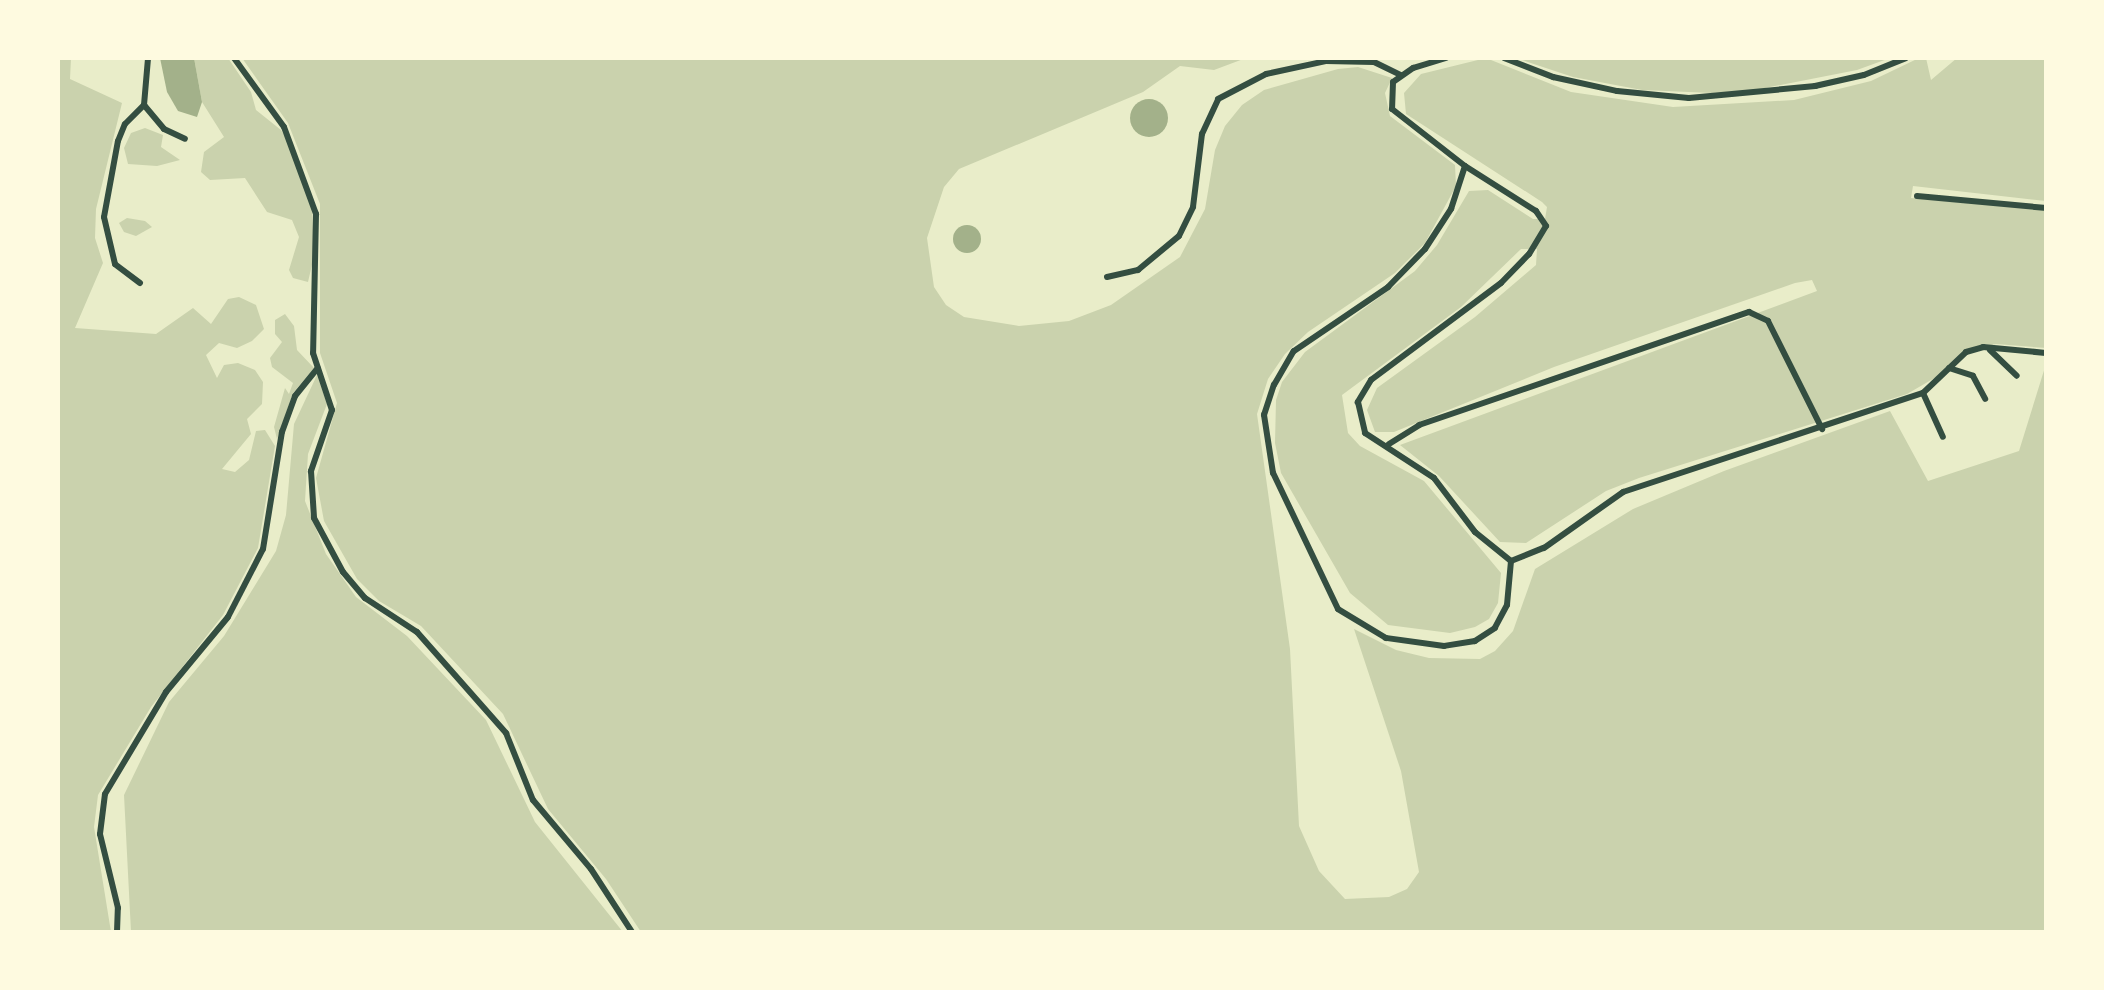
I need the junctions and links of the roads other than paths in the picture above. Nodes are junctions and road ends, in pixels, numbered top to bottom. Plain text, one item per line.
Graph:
1 (148, 58) edge
2 (234, 58) edge
3 (1446, 58) edge
4 (1504, 58) edge
5 (1906, 58) edge
6 (1401, 75) junction
7 (144, 105) junction
8 (185, 139) dead end
9 (1465, 166) junction
10 (1917, 196) dead end
11 (2046, 208) edge
12 (1107, 277) dead end
13 (140, 283) dead end
14 (1983, 347) junction
15 (2046, 353) edge
16 (318, 368) junction
17 (1949, 368) junction
18 (2017, 376) dead end
19 (1923, 393) junction
20 (1985, 399) dead end
21 (1822, 429) junction
22 (1943, 437) dead end
23 (1389, 444) junction
24 (1511, 561) junction
25 (117, 932) edge
26 (632, 932) edge

1 - 7 street
2 - 16 street
3 - 6 street
4 - 5 street
6 - 9 street
6 - 12 street
7 - 8 street
7 - 13 street
9 - 23 street
9 - 24 street
10 - 11 street
14 - 15 street
14 - 17 street
14 - 18 street
16 - 25 street
16 - 26 street
17 - 19 street
17 - 20 street
19 - 21 street
19 - 22 street
21 - 23 street
21 - 24 street
23 - 24 street

